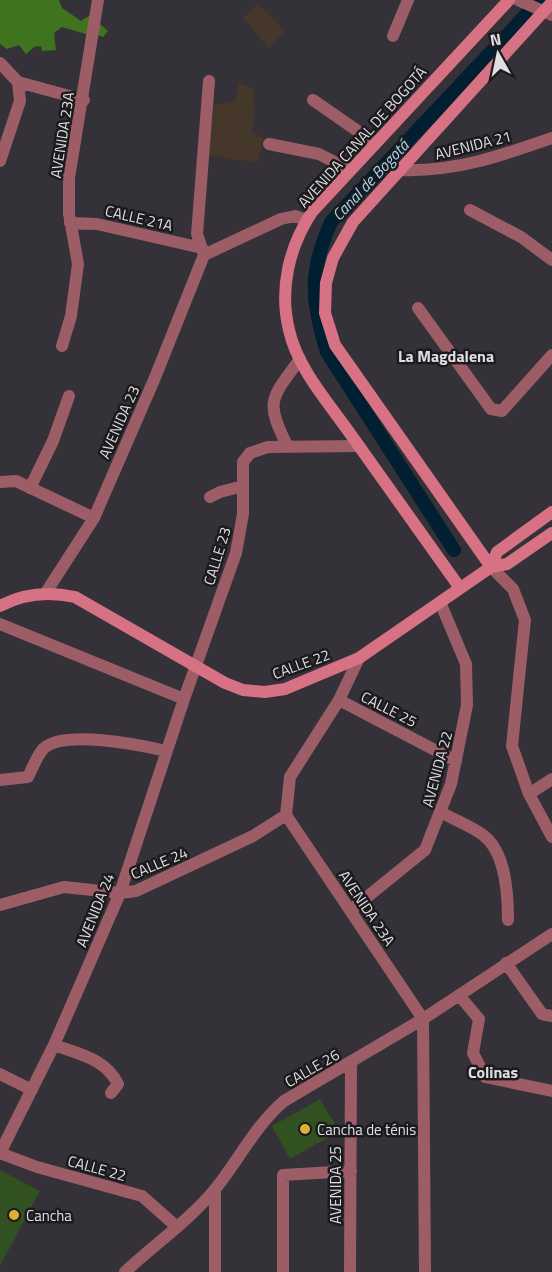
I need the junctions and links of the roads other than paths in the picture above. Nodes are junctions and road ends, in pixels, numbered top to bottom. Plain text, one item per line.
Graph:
1 (98, 0) edge
2 (408, 0) edge
3 (509, 0) edge
4 (518, 0) edge
5 (546, 10) edge
6 (393, 36) dead end
7 (0, 63) edge
8 (209, 81) dead end
9 (18, 82) junction
10 (84, 100) junction
11 (313, 100) dead end
12 (552, 138) edge
13 (375, 143) junction
14 (269, 144) dead end
15 (0, 162) edge
16 (350, 170) junction
17 (400, 170) junction
18 (470, 210) dead end
19 (306, 220) junction
20 (70, 223) junction
21 (203, 251) junction
22 (552, 260) edge
23 (418, 308) dead end
24 (62, 346) dead end
25 (552, 355) edge
26 (300, 359) junction
27 (69, 396) dead end
28 (287, 445) junction
29 (359, 446) junction
30 (0, 482) edge
31 (243, 486) junction
32 (30, 488) junction
33 (210, 497) dead end
34 (552, 512) edge
35 (93, 518) junction
36 (552, 533) edge
37 (490, 567) junction
38 (460, 588) junction
39 (45, 594) junction
40 (440, 602) junction
41 (1, 604) edge
42 (0, 624) edge
43 (359, 658) junction
44 (195, 667) junction
45 (184, 699) junction
46 (339, 700) junction
47 (166, 751) junction
48 (456, 760) junction
49 (552, 779) edge
50 (0, 780) edge
51 (529, 794) junction
52 (441, 812) junction
53 (286, 815) junction
54 (552, 837) edge
55 (120, 893) junction
56 (0, 905) edge
57 (351, 910) junction
58 (508, 920) dead end
59 (552, 934) edge
60 (506, 963) junction
61 (459, 995) junction
62 (552, 1016) edge
63 (423, 1019) junction
64 (54, 1045) junction
65 (351, 1062) junction
66 (0, 1074) edge
67 (32, 1090) junction
68 (552, 1090) edge
69 (111, 1093) dead end
70 (0, 1153) edge
71 (351, 1171) junction
72 (215, 1189) junction
73 (177, 1227) junction
74 (125, 1272) edge
75 (215, 1272) edge
76 (283, 1272) edge
77 (350, 1272) edge
78 (425, 1272) edge

1 - 10 street, AVENIDA 23A
2 - 6 street
3 - 13 main road, AVENIDA CANAL DE BOGOTÁ
4 - 5 street
5 - 17 main road
7 - 9 street
8 - 21 street, AVENIDA 23
9 - 10 street
9 - 15 street
10 - 20 street, AVENIDA 23A
11 - 13 street
12 - 17 street, AVENIDA 21
13 - 16 main road, AVENIDA CANAL DE BOGOTÁ
14 - 16 street
16 - 19 main road, AVENIDA CANAL DE BOGOTÁ
17 - 37 main road
18 - 22 street
19 - 21 street
19 - 26 main road, AVENIDA CANAL DE BOGOTÁ
20 - 21 street, CALLE 21A
20 - 24 street, AVENIDA 23A
21 - 35 street, AVENIDA 23
23 - 25 street
26 - 28 street
26 - 29 main road, AVENIDA CANAL DE BOGOTÁ
27 - 32 street
28 - 29 street, CALLE 23
28 - 31 street, CALLE 23
29 - 38 main road, AVENIDA CANAL DE BOGOTÁ
30 - 32 street
31 - 33 street
31 - 44 street, CALLE 23
32 - 35 street
34 - 37 main road
35 - 39 street, AVENIDA 23
36 - 37 main road
37 - 38 main road, CALLE 22
37 - 51 street
38 - 40 main road, CALLE 22
39 - 41 main road, CALLE 22
39 - 44 main road, CALLE 22
40 - 43 main road, CALLE 22
40 - 48 street, AVENIDA 22
42 - 45 street
43 - 44 main road, CALLE 22
43 - 46 street
44 - 45 street, AVENIDA 24
45 - 47 street, AVENIDA 24
46 - 48 street, CALLE 25
46 - 53 street
47 - 50 street
47 - 55 street, AVENIDA 24
48 - 52 street, AVENIDA 22
49 - 51 street
51 - 54 street
52 - 57 street, AVENIDA 22
52 - 58 street
53 - 55 street, CALLE 24
53 - 57 street, AVENIDA 23A
55 - 56 street, CALLE 24
55 - 64 street, AVENIDA 24
57 - 63 street, AVENIDA 23A
59 - 60 street, CALLE 26
60 - 61 street, CALLE 26
60 - 62 street
61 - 63 street, CALLE 26
61 - 68 street
63 - 65 street, CALLE 26
63 - 78 street
64 - 67 street, AVENIDA 24
64 - 69 street
65 - 71 street, AVENIDA 25
65 - 72 street, CALLE 26
66 - 67 street
67 - 70 street, AVENIDA 24
70 - 73 street, CALLE 22
71 - 76 street
71 - 77 street, AVENIDA 25
72 - 73 street, CALLE 26
72 - 75 street
73 - 74 street, CALLE 26

